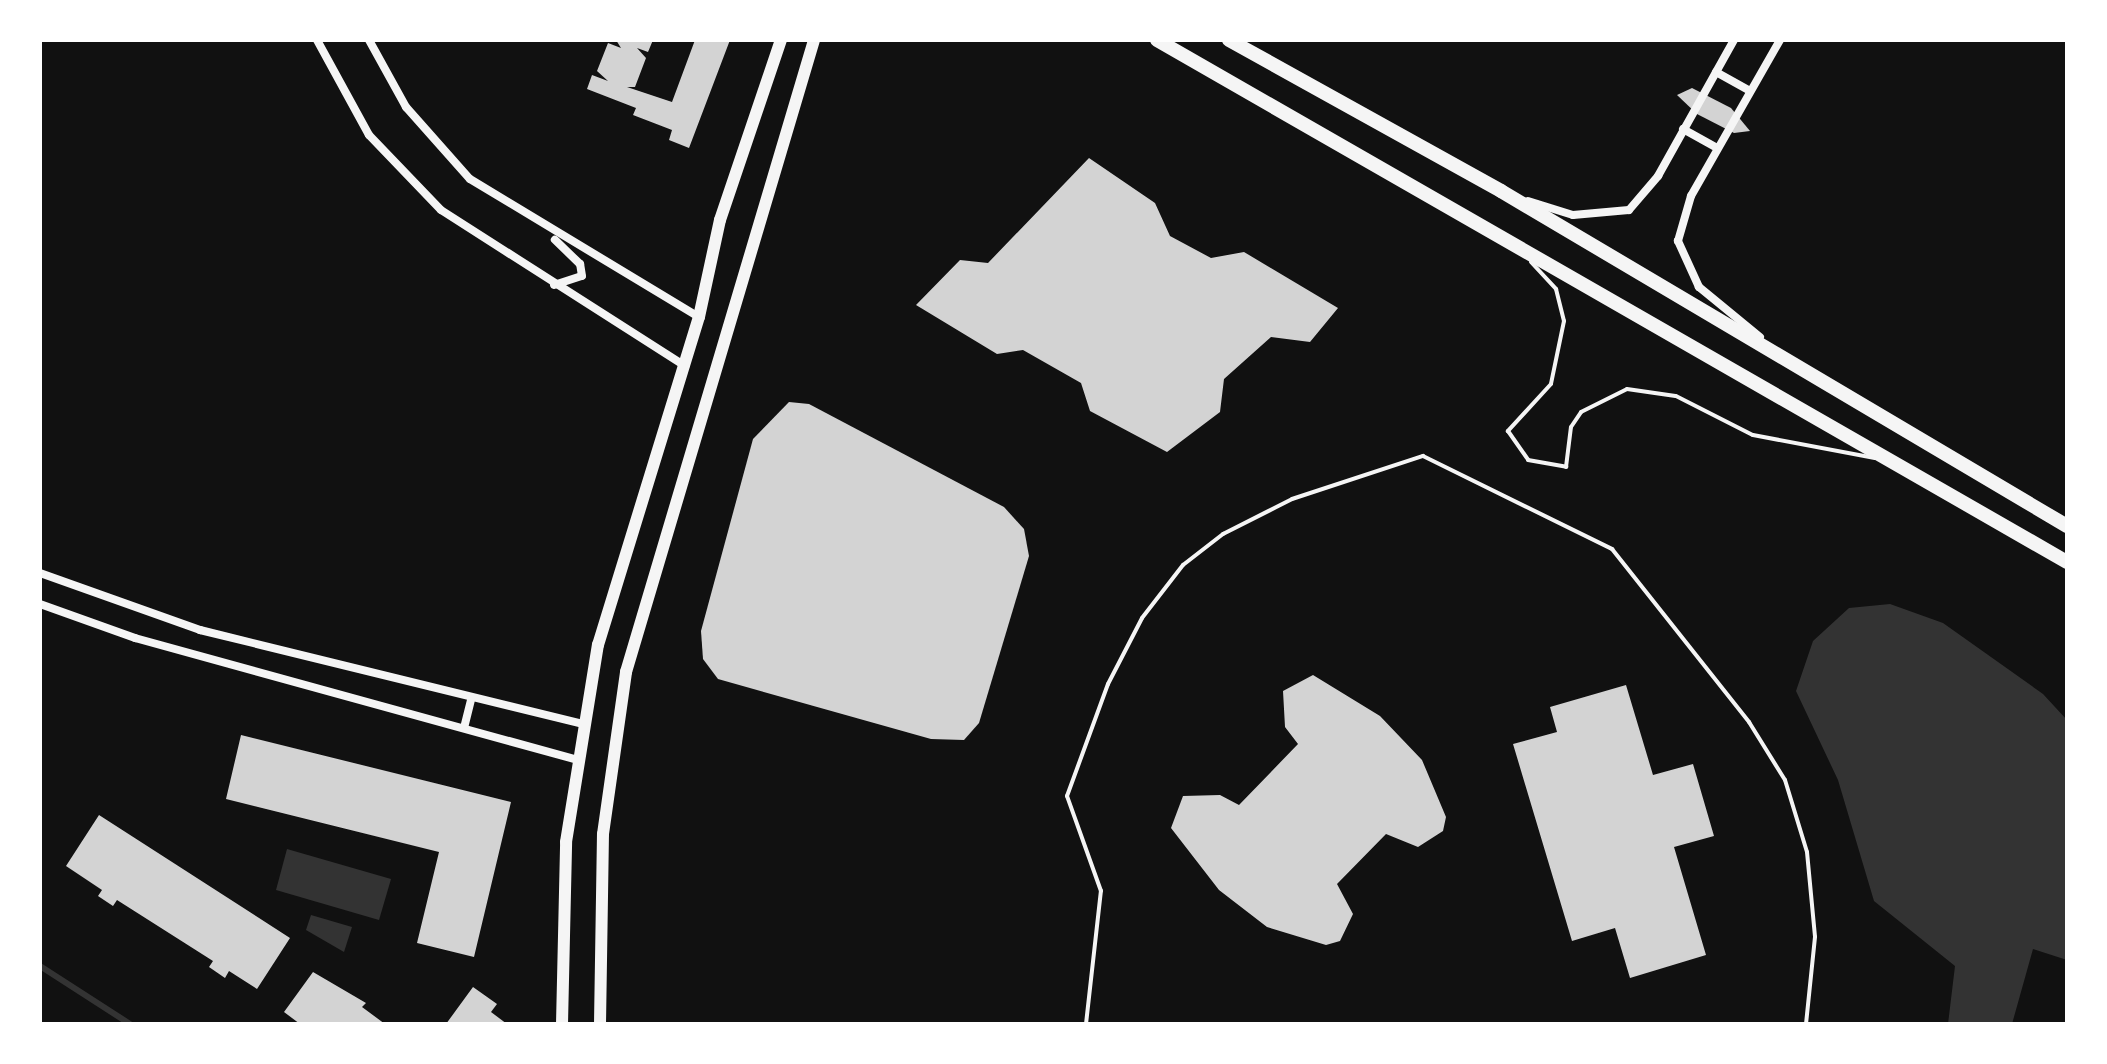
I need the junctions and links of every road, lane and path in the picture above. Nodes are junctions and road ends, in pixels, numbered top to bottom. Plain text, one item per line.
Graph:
1 (317, 40) edge
2 (369, 40) edge
3 (781, 40) edge
4 (814, 40) edge
5 (1157, 40) edge
6 (1229, 40) edge
7 (1734, 40) edge
8 (1780, 40) edge
9 (1716, 72) junction
10 (1749, 90) junction
11 (1683, 129) junction
12 (1715, 147) junction
13 (1501, 191) junction
14 (540, 226) junction
15 (1523, 255) junction
16 (553, 285) junction
17 (699, 317) junction
18 (1792, 362) junction
19 (685, 366) junction
20 (1894, 462) junction
21 (2067, 526) edge
22 (2067, 562) edge
23 (40, 573) edge
24 (40, 604) edge
25 (471, 700) junction
26 (583, 724) junction
27 (464, 728) junction
28 (578, 760) junction
29 (562, 1024) edge
30 (600, 1024) edge
31 (1086, 1024) edge
32 (1806, 1024) edge

1 - 16 street
2 - 14 street
3 - 17 main road
4 - 30 main road
5 - 15 main road
6 - 13 main road
7 - 9 street
8 - 10 street
9 - 10 street
9 - 11 street
10 - 12 street
11 - 12 street
11 - 13 street
12 - 18 street
13 - 18 main road
14 - 16 street
14 - 17 street
15 - 20 main road
15 - 20 lane
16 - 19 street
17 - 19 main road
18 - 21 main road
19 - 26 main road
20 - 22 main road
23 - 25 street
24 - 27 street
25 - 26 street
25 - 27 street
26 - 28 main road
27 - 28 street
28 - 29 main road
31 - 32 lane

